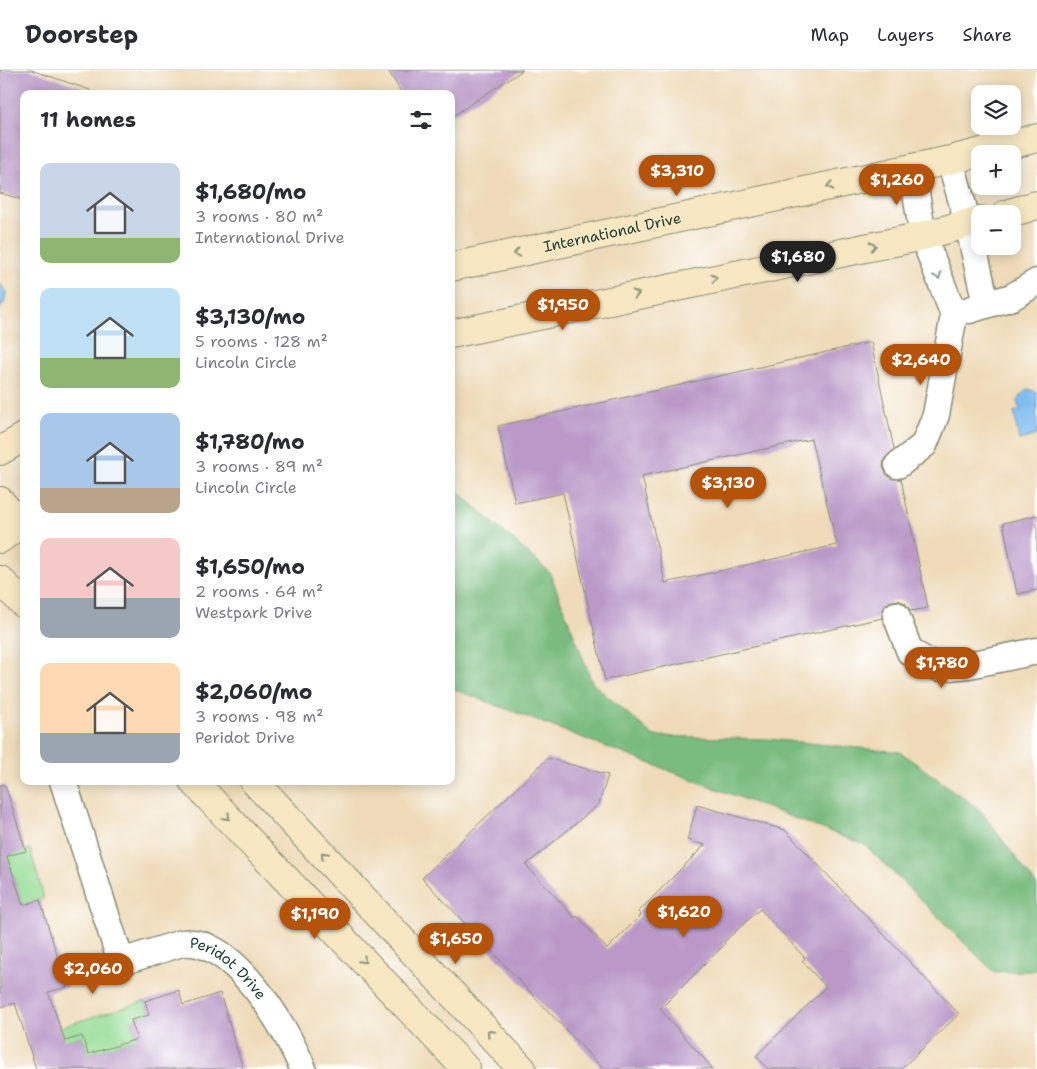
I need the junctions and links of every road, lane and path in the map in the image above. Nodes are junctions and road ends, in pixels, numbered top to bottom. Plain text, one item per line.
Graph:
1 (1037, 138) edge
2 (950, 160) junction
3 (912, 169) junction
4 (1037, 205) edge
5 (1021, 210) edge
6 (971, 214) edge
7 (971, 223) edge
8 (923, 236) junction
9 (979, 255) edge
10 (455, 266) edge
11 (1037, 282) edge
12 (986, 304) junction
13 (954, 315) junction
14 (455, 333) edge
15 (20, 439) edge
16 (0, 451) edge
17 (898, 465) dead end
18 (0, 501) edge
19 (17, 529) edge
20 (0, 580) edge
21 (20, 600) edge
22 (896, 615) dead end
23 (1037, 651) edge
24 (64, 785) edge
25 (198, 785) edge
26 (258, 785) edge
27 (302, 1069) edge
28 (466, 1069) edge
29 (522, 1069) edge

1 - 2 main road, International Drive
2 - 3 main road, International Drive
2 - 6 street
3 - 8 street
3 -> 10 main road, International Drive
4 - 5 main road
7 - 8 main road
8 -> 13 street
14 -> 8 main road
9 - 12 street
11 - 12 street
12 - 13 street
13 - 17 street
15 - 16 main road
18 - 19 main road
20 - 21 main road
22 - 23 street
24 - 27 street, Peridot Drive
25 -> 28 main road
29 -> 26 main road

